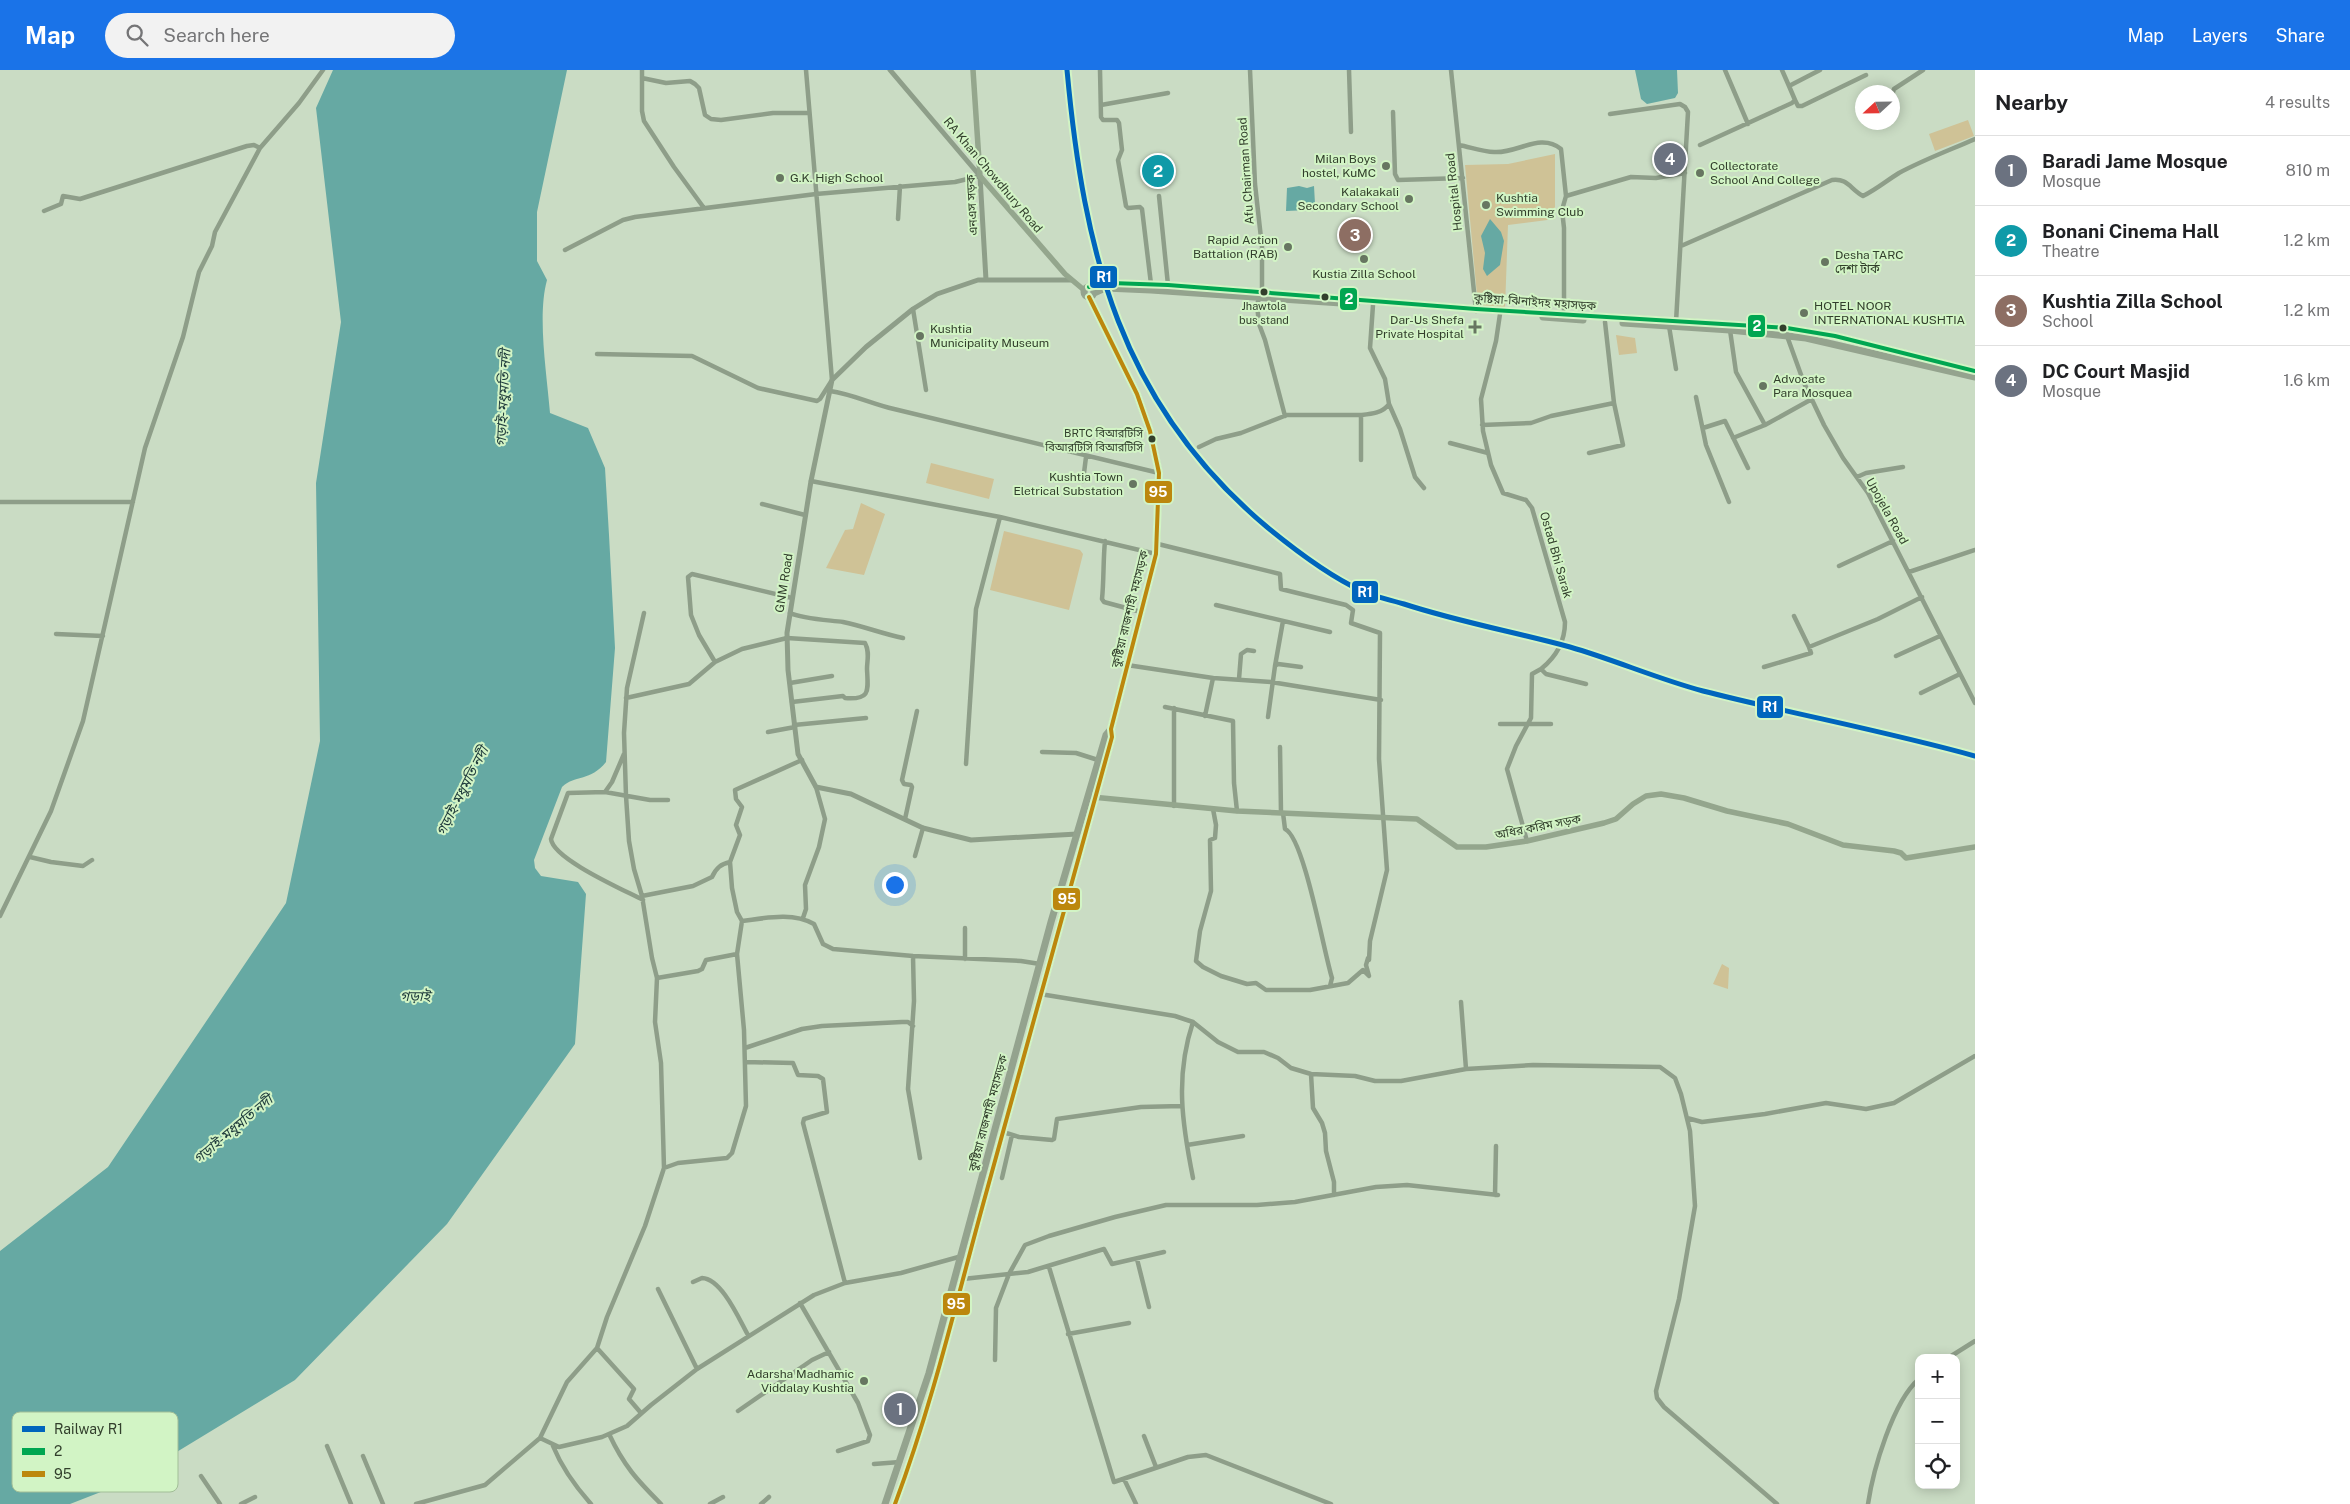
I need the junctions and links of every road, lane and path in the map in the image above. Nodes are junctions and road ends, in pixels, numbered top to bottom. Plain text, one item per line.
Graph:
1 (323, 70) edge
2 (642, 70) edge
3 (806, 70) edge
4 (890, 70) edge
5 (973, 70) edge
6 (1100, 70) edge
7 (1250, 70) edge
8 (1349, 70) edge
9 (1451, 70) edge
10 (1726, 70) edge
11 (1782, 70) edge
12 (1820, 70) edge
13 (1923, 70) edge
14 (1866, 75) dead end
15 (642, 78) junction
16 (1900, 85) edge
17 (1790, 86) junction
18 (1168, 94) dead end
19 (1795, 100) junction
20 (1101, 105) junction
21 (1393, 112) dead end
22 (809, 113) junction
23 (1610, 114) dead end
24 (1748, 124) junction
25 (1351, 132) dead end
26 (1975, 139) edge
27 (1459, 145) junction
28 (1700, 145) dead end
29 (260, 148) junction
30 (1685, 173) junction
31 (980, 176) junction
32 (1463, 178) junction
33 (900, 186) junction
34 (816, 194) junction
35 (1159, 196) dead end
36 (1566, 196) junction
37 (704, 208) junction
38 (44, 211) dead end
39 (898, 219) dead end
40 (1680, 246) junction
41 (565, 250) dead end
42 (986, 280) junction
43 (1071, 280) junction
44 (1151, 284) junction
45 (1168, 285) junction
46 (1136, 287) junction
47 (1191, 290) junction
48 (1089, 292) junction
49 (1261, 296) junction
50 (1374, 306) junction
51 (1418, 306) junction
52 (913, 309) junction
53 (1476, 311) junction
54 (1500, 314) junction
55 (1516, 314) junction
56 (1564, 316) junction
57 (1605, 322) junction
58 (1674, 324) junction
59 (1730, 330) junction
60 (1787, 332) junction
61 (597, 354) dead end
62 (1920, 361) junction
63 (1676, 369) dead end
64 (1975, 371) edge
65 (1975, 377) edge
66 (832, 380) junction
67 (926, 390) dead end
68 (830, 391) junction
69 (1696, 397) dead end
70 (1812, 400) junction
71 (1389, 404) junction
72 (1614, 404) junction
73 (1361, 415) junction
74 (1285, 416) junction
75 (1482, 424) junction
76 (1766, 426) junction
77 (1702, 428) junction
78 (1733, 438) junction
79 (1450, 443) dead end
80 (1199, 447) dead end
81 (1488, 453) junction
82 (1589, 453) dead end
83 (1086, 457) junction
84 (1361, 460) dead end
85 (1902, 467) dead end
86 (1748, 468) dead end
87 (1159, 473) junction
88 (1857, 477) junction
89 (811, 480) junction
90 (1083, 481) dead end
91 (1424, 488) dead end
92 (0, 502) edge
93 (133, 502) junction
94 (1728, 502) dead end
95 (762, 504) dead end
96 (805, 515) junction
97 (1000, 517) junction
98 (1893, 540) junction
99 (1105, 541) junction
100 (1158, 544) junction
101 (1975, 550) edge
102 (1156, 554) junction
103 (1839, 566) dead end
104 (1909, 572) junction
105 (1922, 597) junction
106 (792, 598) junction
107 (1216, 605) dead end
108 (1142, 612) junction
109 (644, 613) dead end
110 (790, 613) junction
111 (1794, 616) dead end
112 (1283, 621) junction
113 (1330, 632) dead end
114 (56, 634) dead end
115 (102, 636) junction
116 (1940, 636) junction
117 (787, 638) junction
118 (903, 638) dead end
119 (1809, 646) junction
120 (1254, 651) dead end
121 (1896, 656) dead end
122 (714, 664) junction
123 (1127, 665) junction
124 (1275, 666) junction
125 (1300, 667) dead end
126 (1764, 667) dead end
127 (1541, 669) junction
128 (1960, 674) junction
129 (832, 676) dead end
130 (1213, 678) junction
131 (1239, 680) junction
132 (1271, 682) junction
133 (790, 683) junction
134 (1586, 684) dead end
135 (1920, 693) dead end
136 (626, 698) junction
137 (1381, 700) junction
138 (792, 702) junction
139 (1975, 703) edge
140 (1165, 707) dead end
141 (1174, 708) junction
142 (917, 711) dead end
143 (1206, 716) junction
144 (1268, 717) dead end
145 (866, 718) dead end
146 (1500, 724) dead end
147 (1551, 724) dead end
148 (1527, 725) junction
149 (794, 726) junction
150 (1111, 728) junction
151 (768, 732) dead end
152 (1280, 747) dead end
153 (625, 752) junction
154 (1042, 752) dead end
155 (802, 760) junction
156 (1098, 760) junction
157 (966, 764) dead end
158 (816, 787) junction
159 (605, 792) junction
160 (626, 796) junction
161 (1091, 797) junction
162 (668, 800) dead end
163 (1174, 806) junction
164 (1213, 809) junction
165 (1237, 811) junction
166 (1282, 813) junction
167 (1383, 818) junction
168 (905, 819) junction
169 (923, 828) junction
170 (1077, 834) junction
171 (1527, 841) junction
172 (1975, 847) edge
173 (915, 856) dead end
174 (30, 857) junction
175 (92, 860) dead end
176 (730, 862) junction
177 (643, 898) junction
178 (0, 916) edge
179 (803, 918) junction
180 (742, 921) junction
181 (965, 928) dead end
182 (737, 954) junction
183 (913, 956) junction
184 (965, 959) junction
185 (1040, 964) junction
186 (1041, 976) junction
187 (657, 978) junction
188 (1330, 986) junction
189 (1040, 994) junction
190 (1461, 1002) dead end
191 (1192, 1022) junction
192 (913, 1026) junction
193 (745, 1048) junction
194 (1975, 1056) edge
195 (746, 1062) junction
196 (1466, 1069) junction
197 (1311, 1074) junction
198 (1004, 1098) junction
199 (1012, 1100) junction
200 (1182, 1106) junction
201 (1687, 1118) junction
202 (1003, 1132) junction
203 (1012, 1135) junction
204 (1243, 1136) dead end
205 (1187, 1145) junction
206 (1496, 1146) dead end
207 (920, 1158) dead end
208 (664, 1168) junction
209 (1002, 1178) dead end
210 (1194, 1178) dead end
211 (1334, 1195) junction
212 (978, 1207) junction
213 (1164, 1252) dead end
214 (962, 1256) junction
215 (1137, 1259) junction
216 (1049, 1267) junction
217 (1009, 1274) junction
218 (963, 1279) junction
219 (693, 1282) dead end
220 (845, 1283) junction
221 (658, 1288) dead end
222 (952, 1303) junction
223 (800, 1304) junction
224 (1149, 1307) dead end
225 (1129, 1323) dead end
226 (748, 1334) junction
227 (1068, 1334) junction
228 (1975, 1341) edge
229 (597, 1348) junction
230 (829, 1352) junction
231 (1954, 1354) edge
232 (995, 1360) dead end
233 (697, 1369) junction
234 (1915, 1382) edge
235 (738, 1411) dead end
236 (642, 1413) junction
237 (609, 1434) junction
238 (1144, 1436) dead end
239 (540, 1438) junction
240 (327, 1446) dead end
241 (553, 1446) junction
242 (838, 1451) dead end
243 (904, 1452) junction
244 (363, 1456) dead end
245 (913, 1456) junction
246 (901, 1462) junction
247 (874, 1464) dead end
248 (1156, 1467) junction
249 (201, 1476) dead end
250 (1124, 1479) junction
251 (255, 1497) dead end
252 (723, 1497) dead end
253 (769, 1497) dead end
254 (220, 1504) edge
255 (241, 1504) edge
256 (351, 1504) edge
257 (383, 1504) edge
258 (416, 1504) edge
259 (591, 1504) edge
260 (661, 1504) edge
261 (710, 1504) edge
262 (761, 1504) edge
263 (885, 1504) edge
264 (895, 1504) edge
265 (1136, 1504) edge
266 (1331, 1504) edge
267 (1777, 1504) edge
268 (1868, 1504) edge

1 - 29 street
2 - 15 street
3 - 22 street
4 - 31 street, RA Khan Chowdhury Road
5 - 31 main road, এনএস সড়ক
6 - 20 street
7 - 49 street, Afu Chairman Road
8 - 25 street
9 - 27 street, Hospital Road
10 - 24 street
11 - 17 street
12 - 17 street
13 - 16 street
14 - 19 street
15 - 22 street
15 - 37 street
17 - 19 street
18 - 20 street
19 - 24 street
20 - 44 street
21 - 32 street
22 - 34 street
23 - 30 street
24 - 28 street
26 - 40 street
27 - 32 street, Hospital Road
27 - 36 street
29 - 38 street
29 - 93 street
30 - 36 street
30 - 40 street
31 - 33 street
31 - 42 street, এনএস সড়ক
31 - 43 main road, RA Khan Chowdhury Road
32 - 53 street, Hospital Road
33 - 34 street
33 - 39 street
34 - 37 street
34 - 66 street
35 - 45 street
36 - 56 street
37 - 41 street
40 - 58 street
42 - 43 street
42 - 52 street
43 - 48 main road, RA Khan Chowdhury Road
44 - 45 highway, কুষ্টিয়া-ঝিনাইদহ মহাসড়ক
44 - 46 highway, কুষ্টিয়া-ঝিনাইদহ মহাসড়ক
45 - 47 highway, কুষ্টিয়া-ঝিনাইদহ মহাসড়ক
46 - 47 highway, কুষ্টিয়া-ঝিনাইদহ মহাসড়ক
46 - 48 highway, কুষ্টিয়া-ঝিনাইদহ মহাসড়ক
47 - 49 highway, কুষ্টিয়া-ঝিনাইদহ মহাসড়ক
48 - 87 highway, কুষ্টিয়া রাজশাহী মহাসড়ক
49 - 50 highway, কুষ্টিয়া-ঝিনাইদহ মহাসড়ক
49 - 51 highway, কুষ্টিয়া-ঝিনাইদহ মহাসড়ক
49 - 74 street, Afu Chairman Road
50 - 51 highway, কুষ্টিয়া-ঝিনাইদহ মহাসড়ক
50 - 71 street
51 - 53 highway, কুষ্টিয়া-ঝিনাইদহ মহাসড়ক
52 - 66 street
52 - 67 street
53 - 54 highway, কুষ্টিয়া-ঝিনাইদহ মহাসড়ক
53 - 55 highway, কুষ্টিয়া-ঝিনাইদহ মহাসড়ক
54 - 55 highway, কুষ্টিয়া-ঝিনাইদহ মহাসড়ক
54 - 75 street, Ostad Bhi Sarak
55 - 56 highway, কুষ্টিয়া-ঝিনাইদহ মহাসড়ক
56 - 57 highway, কুষ্টিয়া-ঝিনাইদহ মহাসড়ক
56 - 58 highway, কুষ্টিয়া-ঝিনাইদহ মহাসড়ক
57 - 58 highway, কুষ্টিয়া-ঝিনাইদহ মহাসড়ক
57 - 72 street
58 - 59 highway, কুষ্টিয়া-ঝিনাইদহ মহাসড়ক
58 - 60 highway, কুষ্টিয়া-ঝিনাইদহ মহাসড়ক
58 - 63 street
59 - 60 highway, কুষ্টিয়া-ঝিনাইদহ মহাসড়ক
59 - 76 street
60 - 62 highway, কুষ্টিয়া-ঝিনাইদহ মহাসড়ক
60 - 70 street, Upojela Road
61 - 66 street
62 - 64 highway, কুষ্টিয়া-ঝিনাইদহ মহাসড়ক
62 - 65 highway, কুষ্টিয়া-ঝিনাইদহ মহাসড়ক
66 - 68 street, GNM Road
68 - 83 street
68 - 89 street, GNM Road
69 - 77 street
70 - 76 street
70 - 88 street, Upojela Road
71 - 73 street
71 - 91 street
72 - 75 street
72 - 82 street
73 - 74 street
73 - 84 street
74 - 80 street
75 - 81 street, Ostad Bhi Sarak
76 - 78 street
77 - 78 street
77 - 94 street
78 - 86 street
79 - 81 street
81 - 127 street, Ostad Bhi Sarak
83 - 87 street
83 - 90 street
85 - 88 street
87 - 100 highway, কুষ্টিয়া রাজশাহী মহাসড়ক
88 - 98 street, Upojela Road
89 - 96 street, GNM Road
89 - 97 street
92 - 93 street
93 - 115 street
95 - 96 street
96 - 106 street, GNM Road
97 - 99 street
97 - 157 street
98 - 103 street
98 - 104 street, Upojela Road
99 - 102 street
99 - 108 street
100 - 102 highway, কুষ্টিয়া রাজশাহী মহাসড়ক
100 - 137 street
101 - 104 street
102 - 108 highway, কুষ্টিয়া রাজশাহী মহাসড়ক
104 - 105 street, Upojela Road
105 - 116 street, Upojela Road
105 - 119 street
106 - 110 street, GNM Road
106 - 122 street
107 - 112 street
108 - 123 highway, কুষ্টিয়া রাজশাহী মহাসড়ক
109 - 136 street
110 - 117 street, GNM Road
110 - 118 street
111 - 119 street
112 - 113 street
112 - 124 street
114 - 115 street
115 - 174 street
116 - 121 street
116 - 128 street, Upojela Road
117 - 122 street
117 - 133 street, GNM Road
117 - 138 street
119 - 126 street
120 - 131 street
122 - 136 street
123 - 130 street
123 - 150 highway, কুষ্টিয়া রাজশাহী মহাসড়ক
124 - 125 street
124 - 132 street
127 - 134 street
127 - 148 street
128 - 135 street
128 - 139 street, Upojela Road
129 - 133 street
130 - 131 street
130 - 143 street
131 - 132 street
132 - 137 street
132 - 144 street
133 - 138 street, GNM Road
136 - 153 street
137 - 167 street
138 - 149 street, GNM Road
140 - 141 street
141 - 143 street
141 - 163 street
142 - 168 street
143 - 165 street
145 - 149 street
146 - 148 street
147 - 148 street
148 - 171 street
149 - 151 street
149 - 155 street, GNM Road
150 - 156 highway, কুষ্টিয়া রাজশাহী মহাসড়ক
150 - 161 highway, কুষ্টিয়া রাজশাহী মহাসড়ক
152 - 166 street
153 - 159 street
153 - 160 street
154 - 156 street
155 - 158 street, GNM Road
155 - 176 street
156 - 161 highway, কুষ্টিয়া রাজশাহী মহাসড়ক
158 - 168 street
158 - 179 street
159 - 160 street
159 - 177 street
160 - 162 street
160 - 177 street
161 - 163 main road, অধির করিম সড়ক
161 - 170 highway, কুষ্টিয়া রাজশাহী মহাসড়ক
161 - 186 highway, কুষ্টিয়া রাজশাহী মহাসড়ক
163 - 164 main road, অধির করিম সড়ক
164 - 165 main road, অধির করিম সড়ক
164 - 188 street
165 - 166 main road, অধির করিম সড়ক
166 - 167 main road, অধির করিম সড়ক
166 - 188 street
167 - 171 main road, অধির করিম সড়ক
167 - 188 street
168 - 169 street
169 - 170 street
169 - 173 street
170 - 185 highway, কুষ্টিয়া রাজশাহী মহাসড়ক
171 - 172 main road, অধির করিম সড়ক
174 - 175 street
174 - 178 street
176 - 177 street
176 - 180 street
177 - 187 street
179 - 180 street
179 - 183 street
180 - 182 street
181 - 184 street
182 - 187 street
182 - 193 street
183 - 184 street
183 - 192 street
184 - 185 street
185 - 186 highway, কুষ্টিয়া রাজশাহী মহাসড়ক
186 - 189 highway, কুষ্টিয়া রাজশাহী মহাসড়ক
186 - 198 highway, কুষ্টিয়া রাজশাহী মহাসড়ক
187 - 208 street
189 - 191 street
189 - 199 highway, কুষ্টিয়া রাজশাহী মহাসড়ক
190 - 196 street
191 - 197 street
191 - 200 street
192 - 193 street
192 - 207 street
193 - 195 street
194 - 201 street
195 - 208 street
195 - 220 street
196 - 197 street
196 - 201 street
197 - 211 street
198 - 199 highway
198 - 212 highway, কুষ্টিয়া রাজশাহী মহাসড়ক
199 - 202 highway, কুষ্টিয়া রাজশাহী মহাসড়ক
200 - 203 street
200 - 205 street
201 - 267 street
202 - 203 street
202 - 212 highway, কুষ্টিয়া রাজশাহী মহাসড়ক
203 - 209 street
204 - 205 street
205 - 210 street
206 - 211 street
208 - 229 street
211 - 217 street
212 - 214 highway, কুষ্টিয়া রাজশাহী মহাসড়ক
212 - 218 highway, কুষ্টিয়া রাজশাহী মহাসড়ক
213 - 215 street
214 - 220 street
214 - 222 highway, কুষ্টিয়া রাজশাহী মহাসড়ক
215 - 216 street
215 - 224 street
216 - 217 street
216 - 227 street
217 - 218 street
217 - 232 street
218 - 222 highway, কুষ্টিয়া রাজশাহী মহাসড়ক
219 - 226 street
220 - 223 street
221 - 233 street
222 - 243 highway, কুষ্টিয়া রাজশাহী মহাসড়ক
222 - 245 highway, কুষ্টিয়া রাজশাহী মহাসড়ক
223 - 226 street
223 - 230 street
225 - 227 street
226 - 233 street
227 - 250 street
228 - 231 street
229 - 236 street
229 - 239 street
230 - 235 street
230 - 242 street
233 - 236 street
234 - 268 street
236 - 237 street
237 - 241 street
237 - 260 street
238 - 248 street
239 - 241 street
239 - 258 street
240 - 256 street
241 - 259 street
243 - 245 highway
243 - 246 highway, কুষ্টিয়া রাজশাহী মহাসড়ক
244 - 257 street
245 - 264 highway, কুষ্টিয়া রাজশাহী মহাসড়ক
246 - 247 street
246 - 263 highway, কুষ্টিয়া রাজশাহী মহাসড়ক
248 - 250 street
248 - 266 street
249 - 254 street
250 - 265 street
251 - 255 street
252 - 261 street
253 - 262 street

